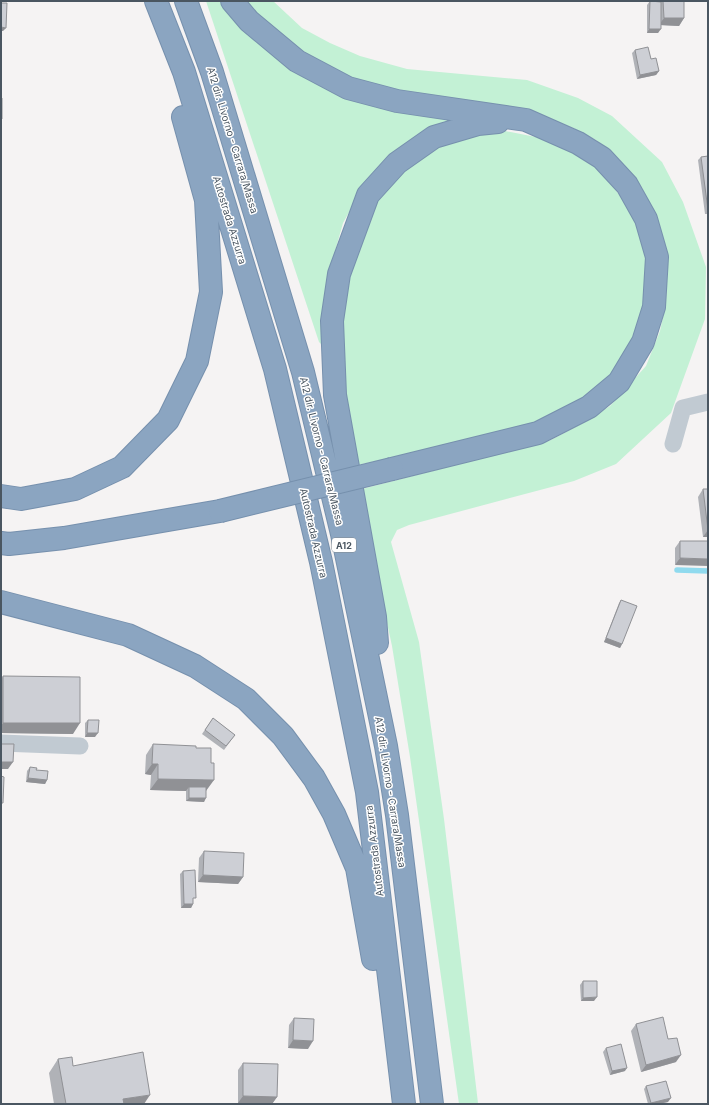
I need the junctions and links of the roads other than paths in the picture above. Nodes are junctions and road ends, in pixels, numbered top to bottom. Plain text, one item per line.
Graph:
1 (186, 1) edge
2 (232, 1) edge
3 (157, 3) edge
4 (526, 120) junction
5 (708, 402) edge
6 (672, 444) dead end
7 (1, 496) edge
8 (1, 543) edge
9 (1, 602) edge
10 (1, 743) edge
11 (80, 746) dead end
12 (386, 746) junction
13 (402, 1080) junction
14 (404, 1104) edge
15 (432, 1104) edge

1 - 12 highway, A12 dir. Livorno - Carrara/Massa / A12
2 - 4 highway
3 - 7 highway
3 - 13 highway, Autostrada Azzurra / A12
4 - 8 highway, bridge
4 - 12 highway
5 - 6 street
9 - 13 highway
10 - 11 street
12 - 15 highway, A12 dir. Livorno - Carrara/Massa / A12
13 - 14 highway, A12

